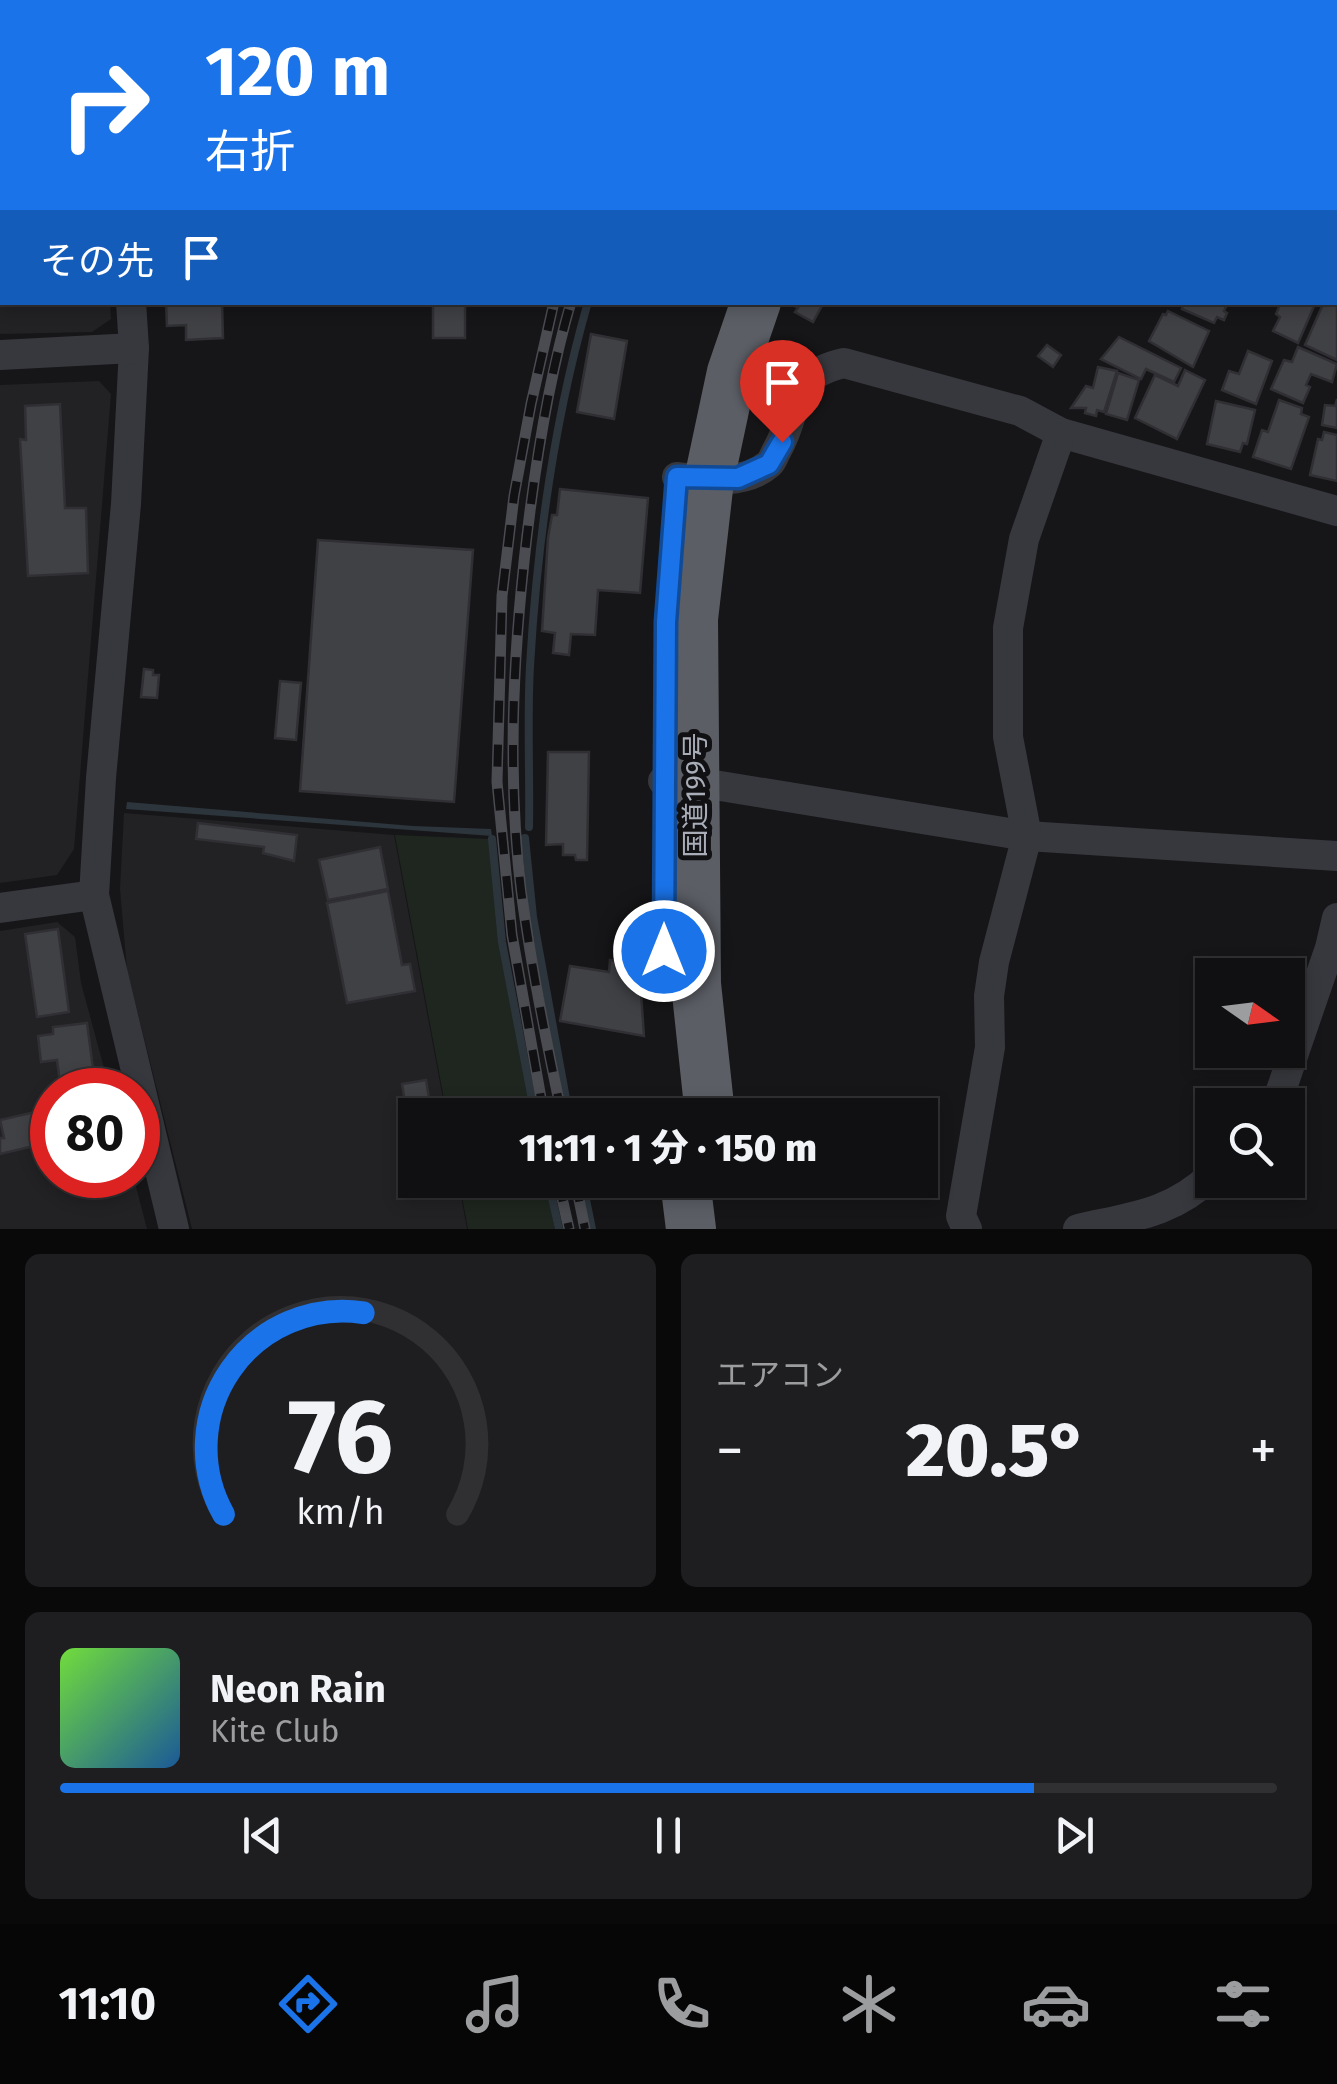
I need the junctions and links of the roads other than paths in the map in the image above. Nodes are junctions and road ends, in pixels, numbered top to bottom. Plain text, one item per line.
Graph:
1 (131, 305) edge
2 (721, 305) edge
3 (755, 305) edge
4 (134, 348) junction
5 (0, 355) edge
6 (1061, 433) junction
7 (693, 479) junction
8 (1337, 511) edge
9 (680, 782) junction
10 (1027, 836) junction
11 (1337, 856) edge
12 (94, 895) junction
13 (0, 908) edge
14 (1337, 918) edge
15 (1282, 1088) edge
16 (676, 1098) edge
17 (708, 1098) edge
18 (1195, 1191) edge
19 (688, 1198) edge
20 (720, 1198) edge
21 (174, 1229) edge
22 (692, 1229) edge
23 (724, 1229) edge
24 (967, 1229) edge
25 (1078, 1229) edge

1 - 4 street
2 - 7 highway, 国道199号
3 - 7 highway, 国道199号
4 - 5 street
4 - 12 street
6 - 7 street
6 - 8 street
6 - 10 street
7 - 9 highway, 国道199号
9 - 10 street
9 - 16 highway, 国道199号
9 - 17 highway, 国道199号
10 - 11 street
10 - 24 street
12 - 13 street
12 - 21 street
14 - 15 street
18 - 25 street
19 - 22 highway
20 - 23 highway

